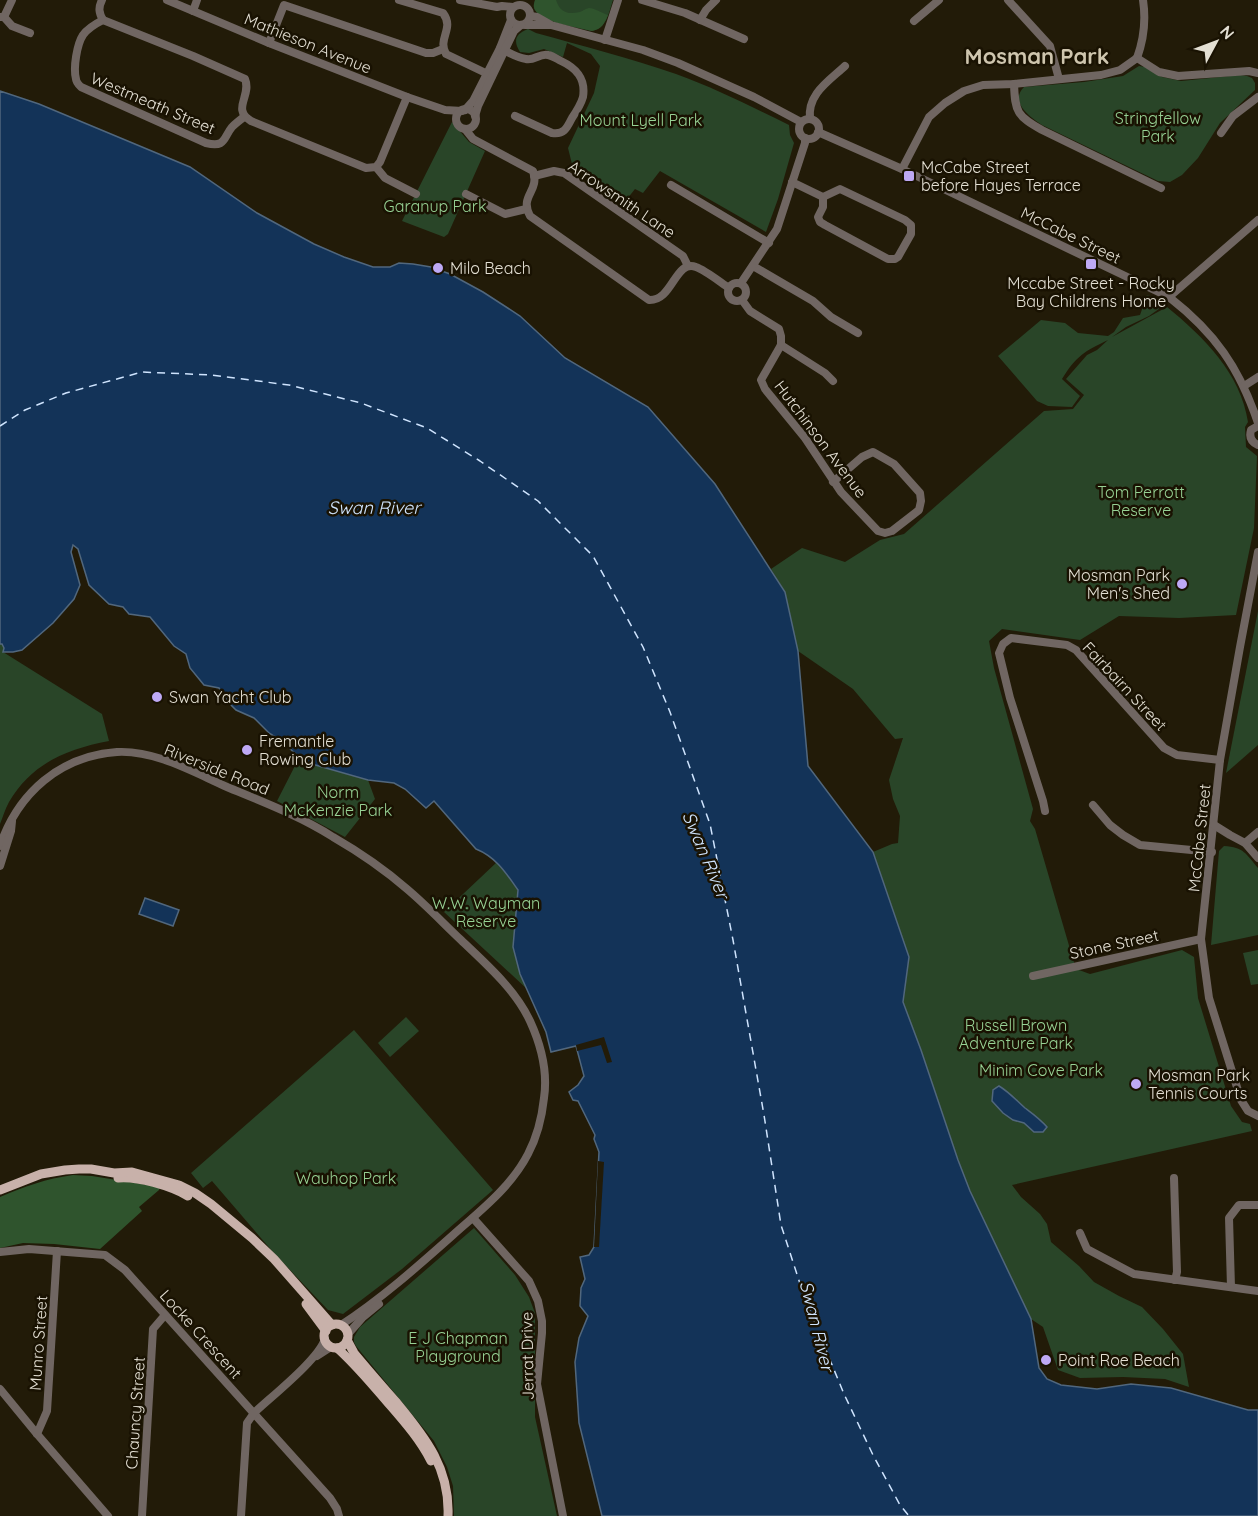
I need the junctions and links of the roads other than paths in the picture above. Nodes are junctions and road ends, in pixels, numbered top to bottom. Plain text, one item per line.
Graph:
1 (12, 0) edge
2 (102, 0) edge
3 (167, 0) edge
4 (197, 0) edge
5 (399, 0) edge
6 (460, 0) edge
7 (532, 0) edge
8 (618, 0) edge
9 (642, 0) edge
10 (716, 0) edge
11 (939, 0) edge
12 (1008, 0) edge
13 (1143, 0) edge
14 (193, 10) junction
15 (516, 10) edge
16 (530, 13) junction
17 (2, 17) edge
18 (103, 20) junction
19 (700, 20) junction
20 (914, 21) dead end
21 (523, 25) junction
22 (551, 25) junction
23 (30, 33) dead end
24 (744, 39) dead end
25 (605, 40) junction
26 (269, 43) junction
27 (443, 49) junction
28 (503, 49) junction
29 (1137, 58) junction
30 (845, 66) dead end
31 (1258, 73) edge
32 (489, 74) junction
33 (1059, 79) junction
34 (1014, 84) junction
35 (407, 97) junction
36 (1258, 97) edge
37 (438, 108) junction
38 (464, 110) junction
39 (516, 116) dead end
40 (244, 117) junction
41 (475, 117) junction
42 (810, 119) junction
43 (456, 120) junction
44 (801, 122) junction
45 (474, 126) junction
46 (465, 129) junction
47 (818, 132) junction
48 (1221, 133) dead end
49 (805, 138) junction
50 (479, 142) junction
51 (376, 167) junction
52 (902, 168) junction
53 (534, 176) junction
54 (792, 182) junction
55 (671, 186) dead end
56 (1161, 188) dead end
57 (416, 194) dead end
58 (466, 194) dead end
59 (823, 197) junction
60 (526, 209) junction
61 (1258, 220) edge
62 (769, 243) junction
63 (688, 266) junction
64 (753, 266) junction
65 (741, 284) junction
66 (729, 288) junction
67 (1169, 297) junction
68 (742, 300) junction
69 (858, 333) dead end
70 (781, 345) junction
71 (1258, 377) edge
72 (833, 381) dead end
73 (1244, 386) junction
74 (1258, 424) edge
75 (1258, 445) edge
76 (833, 482) junction
77 (1258, 552) edge
78 (1221, 760) junction
79 (1093, 805) dead end
80 (1045, 811) dead end
81 (12, 821) junction
82 (1214, 825) junction
83 (1258, 832) edge
84 (1230, 835) junction
85 (1213, 837) junction
86 (1245, 843) junction
87 (0, 846) edge
88 (1212, 852) junction
89 (1258, 858) edge
90 (0, 866) edge
91 (1201, 939) junction
92 (1034, 976) dead end
93 (1258, 1116) edge
94 (1173, 1178) dead end
95 (0, 1190) edge
96 (0, 1196) edge
97 (1258, 1205) edge
98 (473, 1218) junction
99 (1080, 1233) dead end
100 (57, 1251) junction
101 (0, 1252) edge
102 (405, 1277) junction
103 (1175, 1280) junction
104 (1231, 1287) junction
105 (1258, 1291) edge
106 (165, 1316) junction
107 (332, 1336) junction
108 (348, 1337) junction
109 (0, 1389) edge
110 (254, 1413) junction
111 (37, 1434) junction
112 (108, 1516) edge
113 (142, 1516) edge
114 (241, 1516) edge
115 (339, 1516) edge
116 (442, 1516) edge
117 (448, 1516) edge
118 (563, 1516) edge

1 - 17 street
2 - 18 street
3 - 14 street, Mathieson Avenue
4 - 14 street
5 - 27 street
6 - 15 street
7 - 16 street
8 - 25 street
9 - 19 street
10 - 19 street
11 - 20 street
12 - 33 street
13 - 29 street
14 - 26 street, Mathieson Avenue
15 - 16 street
15 - 21 street
15 - 28 street
16 - 21 street
16 - 22 street
17 - 23 street
18 - 40 street
18 - 40 street, Westmeath Street
19 - 24 street
21 - 22 street
21 - 28 street
22 - 25 street
25 - 44 street
26 - 27 street
26 - 35 street, Mathieson Avenue
27 - 32 street
28 - 32 street
28 - 39 street
29 - 31 street
29 - 33 street
30 - 42 street
32 - 38 street
32 - 41 street
33 - 34 street
34 - 52 street
34 - 56 street
35 - 37 street, Mathieson Avenue
35 - 51 street
36 - 48 street
37 - 38 street, Mathieson Avenue
37 - 43 street, Mathieson Avenue
38 - 41 street
38 - 43 street
40 - 51 street
41 - 45 street
42 - 44 street
42 - 47 street
43 - 46 street
44 - 49 street
45 - 46 street
45 - 50 street
46 - 50 street
47 - 49 street
47 - 52 street, McCabe Street
49 - 54 street
50 - 53 street
51 - 57 street
52 - 67 street, McCabe Street
53 - 60 street
53 - 63 street, Arrowsmith Lane
54 - 59 street
54 - 62 street
55 - 62 street
58 - 60 street
59 - 59 street
60 - 63 street
61 - 67 street
62 - 64 street
63 - 66 street
64 - 65 street
64 - 69 street
65 - 66 street
65 - 68 street
66 - 68 street
67 - 73 street, McCabe Street
68 - 70 street
70 - 72 street
70 - 76 street, Hutchinson Avenue
71 - 73 street
73 - 74 street, McCabe Street
74 - 75 street
76 - 76 street, Hutchinson Avenue
77 - 78 street, McCabe Street
78 - 80 street, Fairbairn Street
78 - 82 street, McCabe Street
79 - 88 street
81 - 87 street, Riverside Road
81 - 90 street, Riverside Road
81 - 98 street, Riverside Road
82 - 84 street
82 - 85 street, McCabe Street
83 - 86 street
84 - 85 street
84 - 86 street
85 - 88 street, McCabe Street
86 - 89 street
88 - 91 street, McCabe Street
91 - 92 street, Stone Street
91 - 93 street, McCabe Street
94 - 103 street
95 - 107 main road
96 - 107 main road
97 - 104 street
98 - 102 street, Riverside Road
98 - 118 street, Jerrat Drive
99 - 103 street
100 - 101 street, Locke Crescent
100 - 106 street, Locke Crescent
100 - 111 street, Munro Street
102 - 107 street
102 - 108 street
103 - 104 street
104 - 105 street
106 - 110 street, Locke Crescent
106 - 113 street, Chauncy Street
107 - 108 main road
107 - 108 main road
107 - 110 street
107 - 116 main road
108 - 117 main road
109 - 111 street
110 - 114 street
110 - 115 street, Locke Crescent
111 - 112 street

